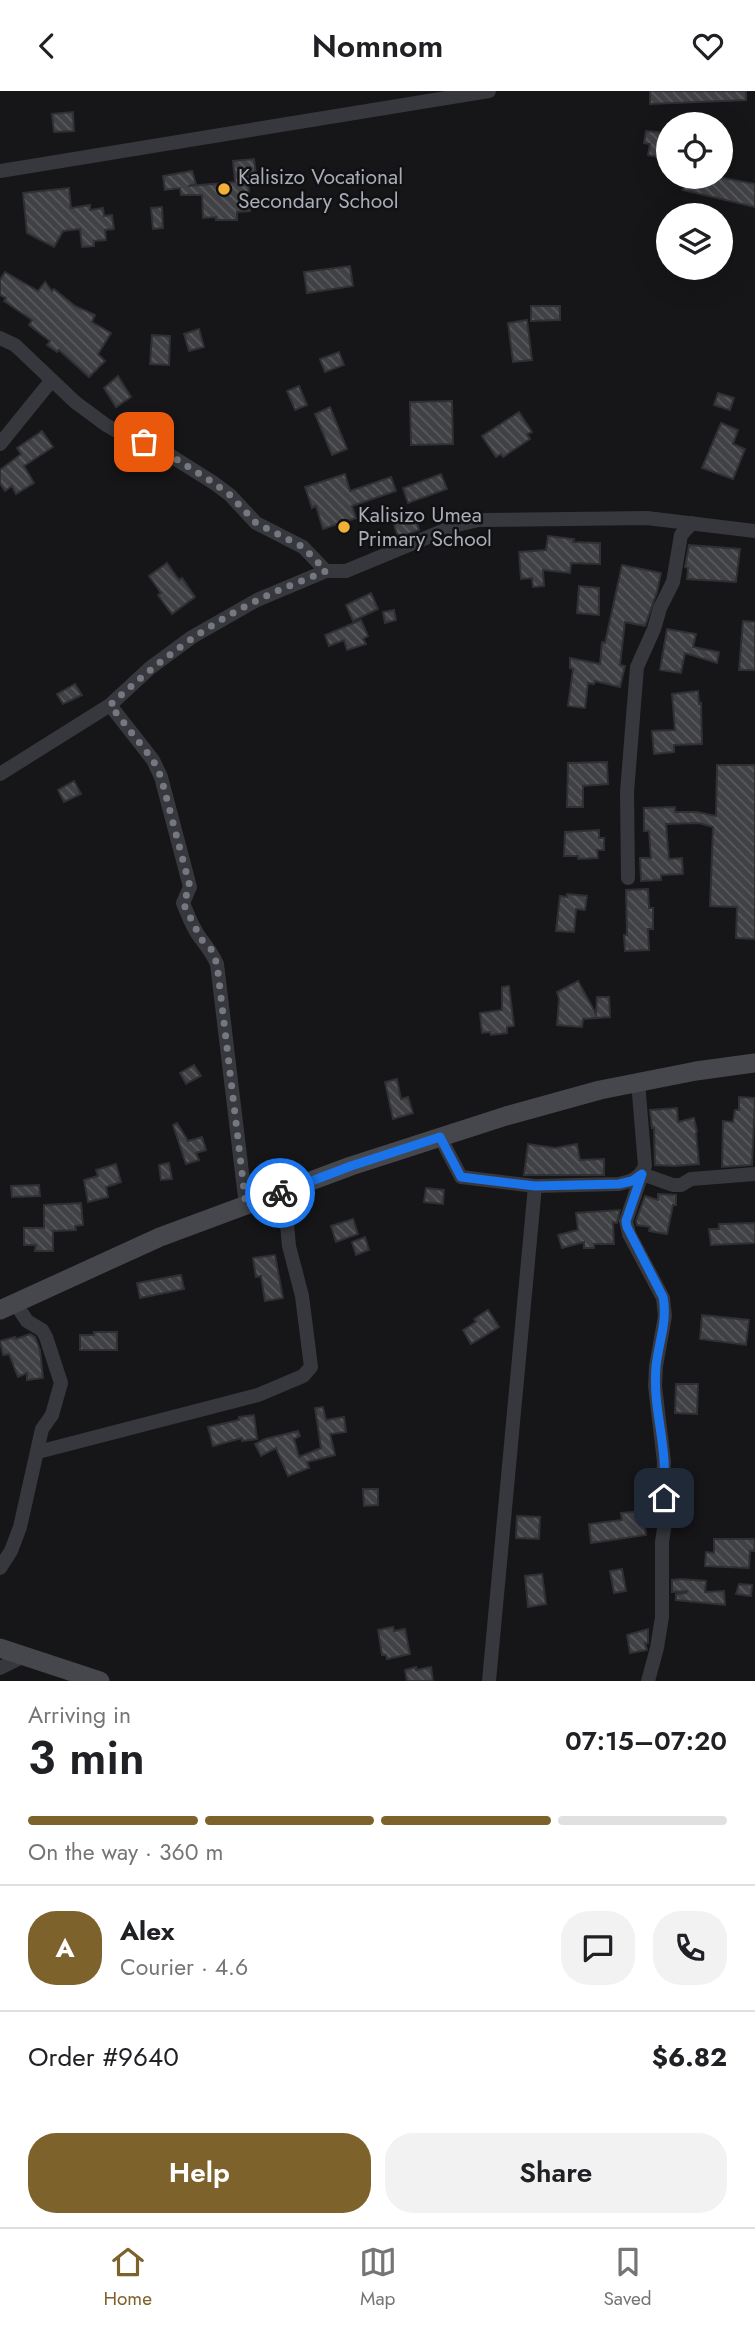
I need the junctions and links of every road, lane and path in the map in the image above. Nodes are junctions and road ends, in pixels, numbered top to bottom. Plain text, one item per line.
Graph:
1 (489, 91) edge
2 (0, 171) edge
3 (0, 338) edge
4 (51, 381) junction
5 (0, 444) edge
6 (692, 523) junction
7 (755, 531) edge
8 (326, 571) junction
9 (110, 705) junction
10 (0, 774) edge
11 (628, 878) dead end
12 (755, 1063) edge
13 (638, 1081) junction
14 (440, 1137) junction
15 (642, 1174) junction
16 (755, 1174) edge
17 (535, 1186) junction
18 (284, 1192) junction
19 (246, 1206) junction
20 (8, 1307) edge
21 (38, 1452) junction
22 (0, 1537) edge
23 (11, 1551) junction
24 (0, 1568) edge
25 (0, 1648) edge
26 (24, 1656) junction
27 (0, 1668) edge
28 (100, 1681) edge
29 (489, 1681) edge
30 (648, 1681) edge

1 - 2 street
3 - 4 street
4 - 5 street
4 - 8 street
6 - 7 street
6 - 8 street
6 - 11 street
8 - 9 street
9 - 10 street
9 - 19 street
12 - 13 street
13 - 14 street
13 - 15 street
14 - 17 street
14 - 18 street
15 - 16 street
15 - 17 street
15 - 30 street
17 - 29 street
18 - 19 street
18 - 21 street
19 - 20 street
20 - 21 street
21 - 23 street
22 - 23 street
23 - 24 street
25 - 26 street
26 - 27 street
26 - 28 street

